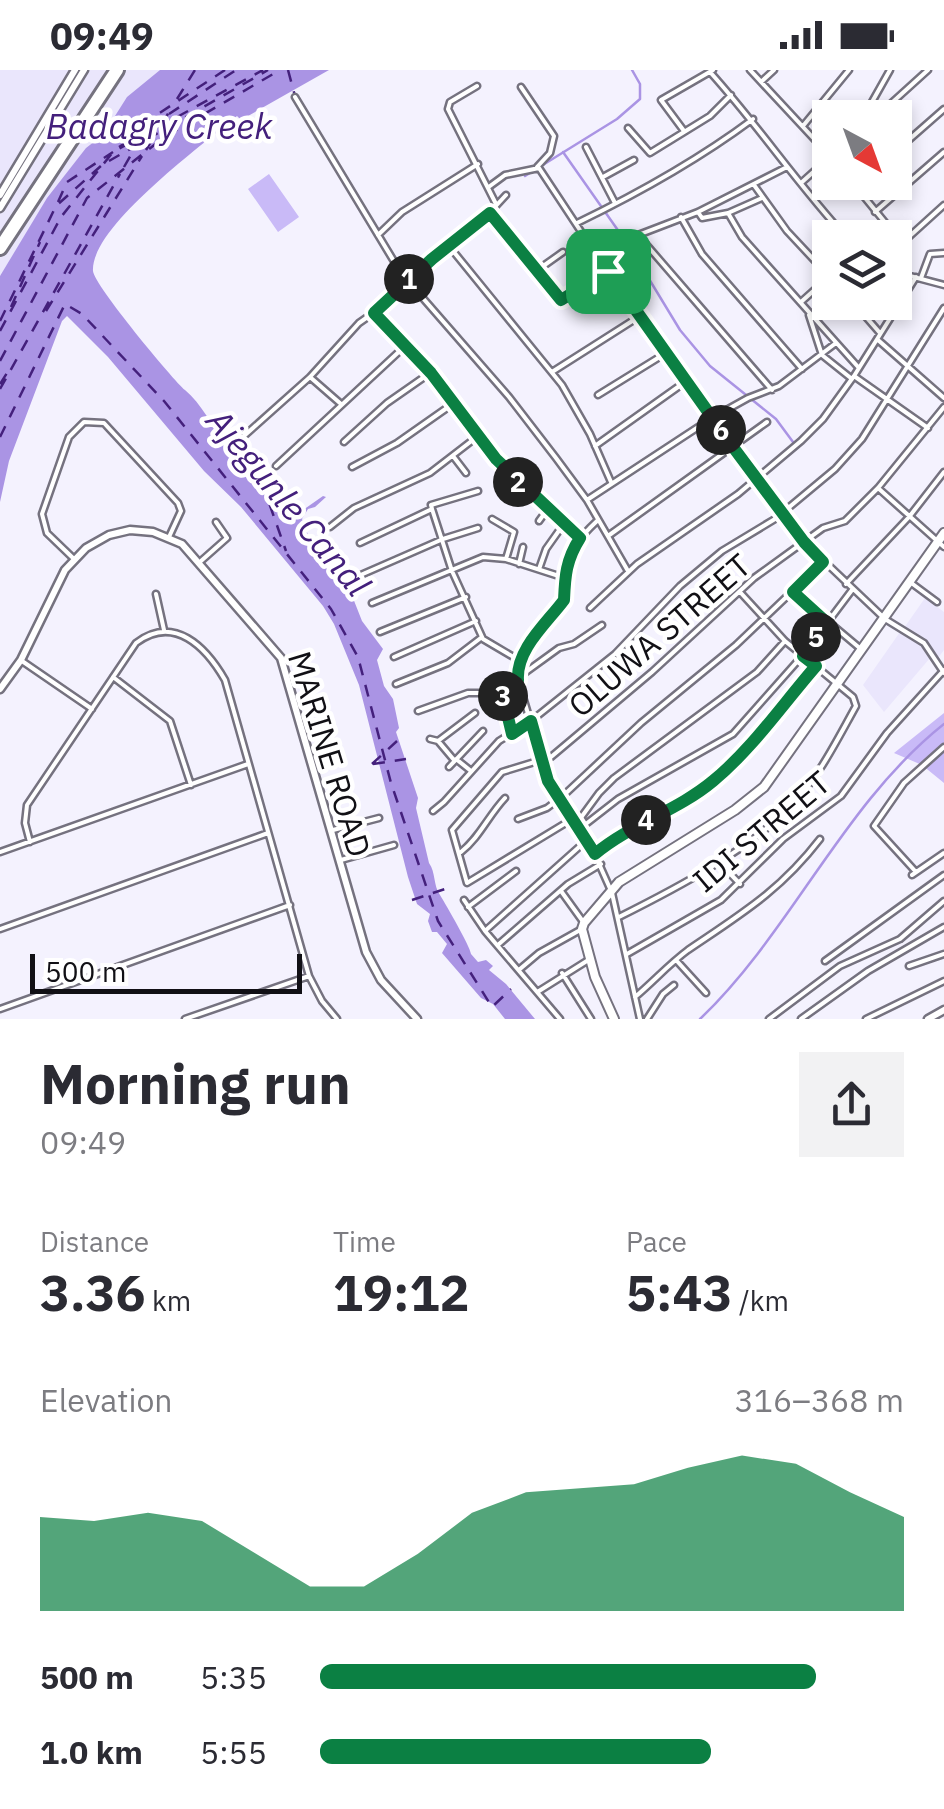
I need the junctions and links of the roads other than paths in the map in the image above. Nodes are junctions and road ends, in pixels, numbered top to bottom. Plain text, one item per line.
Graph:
1 (75, 70) edge
2 (84, 70) edge
3 (109, 70) edge
4 (117, 70) edge
5 (750, 70) edge
6 (774, 70) edge
7 (849, 70) edge
8 (890, 70) edge
9 (928, 70) edge
10 (711, 71) edge
11 (761, 82) junction
12 (477, 86) dead end
13 (521, 86) dead end
14 (731, 95) junction
15 (295, 97) dead end
16 (873, 100) edge
17 (895, 100) edge
18 (944, 109) edge
19 (753, 119) junction
20 (804, 126) junction
21 (628, 128) dead end
22 (684, 131) junction
23 (812, 135) edge
24 (912, 137) edge
25 (586, 147) dead end
26 (944, 152) edge
27 (634, 160) dead end
28 (478, 164) junction
29 (787, 167) junction
30 (539, 168) junction
31 (812, 173) edge
32 (604, 177) junction
33 (801, 183) junction
34 (754, 184) junction
35 (490, 186) junction
36 (0, 195) edge
37 (506, 195) dead end
38 (762, 198) junction
39 (867, 200) edge
40 (615, 203) junction
41 (944, 204) edge
42 (496, 205) junction
43 (0, 208) edge
44 (698, 212) junction
45 (728, 212) junction
46 (876, 212) junction
47 (490, 213) junction
48 (681, 217) junction
49 (832, 220) edge
50 (885, 220) edge
51 (576, 222) junction
52 (0, 235) edge
53 (378, 235) junction
54 (638, 235) junction
55 (912, 235) edge
56 (448, 246) junction
57 (0, 248) edge
58 (564, 252) dead end
59 (944, 253) edge
60 (812, 258) edge
61 (600, 260) junction
62 (538, 270) junction
63 (608, 271) junction
64 (912, 276) edge
65 (918, 278) junction
66 (407, 281) junction
67 (944, 285) edge
68 (812, 292) edge
69 (801, 302) junction
70 (944, 308) edge
71 (374, 313) junction
72 (809, 313) junction
73 (640, 316) junction
74 (866, 320) edge
75 (879, 337) junction
76 (836, 344) junction
77 (405, 346) junction
78 (666, 353) junction
79 (822, 355) junction
80 (907, 363) junction
81 (860, 368) junction
82 (803, 369) junction
83 (552, 372) junction
84 (431, 373) junction
85 (310, 377) junction
86 (853, 378) junction
87 (686, 381) junction
88 (772, 390) junction
89 (598, 396) dead end
90 (944, 398) edge
91 (886, 400) junction
92 (455, 402) junction
93 (342, 404) junction
94 (944, 407) edge
95 (712, 418) junction
96 (767, 422) dead end
97 (928, 428) junction
98 (244, 436) dead end
99 (478, 436) junction
100 (344, 442) dead end
101 (595, 446) junction
102 (733, 447) junction
103 (453, 456) junction
104 (276, 466) dead end
105 (352, 468) dead end
106 (944, 472) edge
107 (466, 473) dead end
108 (758, 480) junction
109 (611, 482) junction
110 (878, 488) junction
111 (478, 491) dead end
112 (587, 500) junction
113 (432, 509) junction
114 (547, 510) junction
115 (783, 512) junction
116 (908, 517) junction
117 (492, 519) dead end
118 (539, 520) dead end
119 (598, 521) junction
120 (216, 522) dead end
121 (563, 525) junction
122 (330, 527) dead end
123 (478, 528) dead end
124 (944, 533) edge
125 (607, 537) junction
126 (169, 538) junction
127 (580, 538) junction
128 (444, 539) junction
129 (804, 542) junction
130 (360, 543) dead end
131 (941, 545) edge
132 (524, 546) dead end
133 (506, 559) junction
134 (74, 560) junction
135 (200, 562) junction
136 (823, 562) junction
137 (519, 564) junction
138 (538, 569) junction
139 (452, 571) junction
140 (628, 571) junction
141 (356, 577) dead end
142 (562, 577) junction
143 (910, 582) junction
144 (846, 584) junction
145 (852, 590) junction
146 (740, 591) junction
147 (793, 592) junction
148 (156, 594) dead end
149 (466, 597) junction
150 (937, 602) dead end
151 (372, 603) dead end
152 (590, 608) dead end
153 (764, 619) junction
154 (885, 619) junction
155 (476, 621) junction
156 (826, 622) junction
157 (602, 625) dead end
158 (164, 630) junction
159 (380, 632) dead end
160 (482, 637) junction
161 (785, 641) junction
162 (862, 650) junction
163 (803, 656) junction
164 (394, 658) dead end
165 (22, 660) junction
166 (522, 662) junction
167 (816, 666) junction
168 (944, 672) edge
169 (112, 677) junction
170 (518, 680) junction
171 (396, 684) dead end
172 (838, 684) junction
173 (501, 688) junction
174 (0, 689) edge
175 (92, 709) junction
176 (418, 711) dead end
177 (474, 712) dead end
178 (531, 721) junction
179 (482, 731) dead end
180 (512, 734) junction
181 (430, 738) dead end
182 (438, 741) junction
183 (944, 748) edge
184 (455, 759) junction
185 (544, 760) junction
186 (248, 764) junction
187 (449, 767) dead end
188 (471, 772) junction
189 (192, 785) junction
190 (505, 798) dead end
191 (559, 799) junction
192 (432, 811) dead end
193 (379, 818) dead end
194 (518, 819) dead end
195 (578, 823) junction
196 (328, 832) junction
197 (268, 833) junction
198 (588, 839) junction
199 (820, 839) dead end
200 (30, 842) junction
201 (394, 845) dead end
202 (0, 852) edge
203 (460, 852) junction
204 (944, 853) edge
205 (595, 854) junction
206 (718, 861) junction
207 (337, 862) junction
208 (601, 864) junction
209 (516, 872) dead end
210 (944, 875) edge
211 (740, 884) junction
212 (561, 891) junction
213 (612, 893) junction
214 (464, 900) dead end
215 (944, 901) edge
216 (290, 905) junction
217 (468, 907) junction
218 (618, 917) junction
219 (583, 926) junction
220 (944, 926) edge
221 (0, 928) edge
222 (485, 931) junction
223 (498, 944) junction
224 (944, 954) edge
225 (626, 955) junction
226 (590, 959) junction
227 (676, 960) junction
228 (825, 961) dead end
229 (909, 966) dead end
230 (520, 969) junction
231 (562, 973) junction
232 (309, 976) junction
233 (944, 981) edge
234 (674, 985) dead end
235 (539, 991) junction
236 (706, 993) dead end
237 (635, 998) junction
238 (0, 1008) edge
239 (944, 1010) edge
240 (185, 1019) edge
241 (338, 1019) edge
242 (417, 1019) edge
243 (560, 1019) edge
244 (592, 1019) edge
245 (614, 1019) edge
246 (640, 1019) edge
247 (647, 1019) edge
248 (769, 1019) edge
249 (801, 1019) edge
250 (866, 1019) edge
251 (928, 1019) edge

1 - 36 street
2 - 43 street
3 - 52 highway
4 - 57 highway
5 - 11 street
6 - 11 street
7 - 20 street
8 - 16 street
9 - 17 street
10 - 14 street
10 - 22 street
11 - 20 street
12 - 28 street
13 - 30 street
14 - 19 street
14 - 22 street
15 - 53 street
18 - 24 street
19 - 29 street
19 - 40 street
20 - 23 street
21 - 22 street
25 - 32 street
26 - 46 street
27 - 32 street
28 - 35 street
28 - 53 street
29 - 33 street
29 - 34 street
30 - 35 street
30 - 51 street
31 - 33 street
32 - 40 street
33 - 49 street
34 - 38 street
34 - 44 street
35 - 42 street
37 - 42 street
38 - 45 street
38 - 60 street
39 - 46 street
40 - 51 street
41 - 55 street
42 - 47 street
44 - 45 street
44 - 48 street
45 - 69 street
46 - 50 street
47 - 56 street
47 - 62 street
48 - 54 street
48 - 82 street
51 - 61 street
53 - 66 street
54 - 61 street
54 - 88 street
56 - 66 street
56 - 83 street
58 - 62 street
59 - 65 street
61 - 63 street
62 - 63 street
63 - 73 street
64 - 65 street
65 - 67 street
65 - 75 street
66 - 71 street
66 - 112 street
68 - 69 street
69 - 72 street
70 - 80 street
71 - 77 street
71 - 85 street
72 - 76 street
72 - 79 street
73 - 78 street
73 - 83 street
74 - 75 street
75 - 80 street
75 - 81 street
76 - 79 street
76 - 81 street
77 - 84 street
77 - 93 street
78 - 87 street
78 - 89 street
79 - 82 street
79 - 86 street
80 - 90 street
80 - 91 street
81 - 86 street
82 - 88 street
83 - 101 street
84 - 92 street
84 - 100 street
85 - 93 street
85 - 98 street
86 - 91 street
86 - 108 street
87 - 95 street
87 - 101 street
88 - 95 street
91 - 97 street
91 - 115 street
92 - 99 street
92 - 105 street
93 - 104 street
94 - 97 street, OLUWA STREET
95 - 102 street
95 - 109 street
96 - 102 street
97 - 110 street, OLUWA STREET
99 - 103 street
99 - 114 street
101 - 109 street
102 - 108 street
102 - 125 street
103 - 107 street
103 - 122 street
106 - 116 street
108 - 115 street
108 - 140 street
109 - 112 street
110 - 116 street
110 - 129 street, OLUWA STREET
111 - 113 street
112 - 119 street
113 - 128 street
113 - 130 street
114 - 118 street
114 - 121 street
115 - 129 street
115 - 178 street
116 - 131 street
116 - 144 street
117 - 133 street
119 - 125 street
119 - 127 street
120 - 135 street
121 - 127 street
121 - 138 street
123 - 128 street
124 - 131 main road
125 - 140 street
126 - 134 street
126 - 134 street
126 - 135 street, MARINE ROAD
127 - 142 street
128 - 139 street
128 - 141 street
129 - 136 street
129 - 146 street, OLUWA STREET
131 - 143 main road
132 - 137 street
133 - 137 street
133 - 139 street
134 - 165 street
135 - 196 street, MARINE ROAD
136 - 144 street
136 - 147 street
137 - 138 street
138 - 142 street
139 - 149 street
139 - 151 street
140 - 152 street
142 - 166 street
143 - 150 street
143 - 154 main road
144 - 145 street
145 - 154 street
145 - 156 street
146 - 153 street
146 - 185 street, OLUWA STREET
147 - 153 street
147 - 156 street
148 - 158 street
149 - 155 street
149 - 159 street
153 - 161 street
153 - 191 street
154 - 162 main road
154 - 168 street
155 - 160 street
155 - 164 street
156 - 162 street
156 - 163 street
157 - 170 street
158 - 169 street
158 - 186 street
160 - 166 street
160 - 171 street
161 - 163 street
161 - 195 street
162 - 172 main road
163 - 167 street
163 - 195 street
165 - 174 street
165 - 175 street
166 - 170 street
167 - 172 street
167 - 205 street
168 - 211 street, IDI STREET
169 - 175 street
169 - 189 street
170 - 173 street
170 - 178 street
172 - 206 street
172 - 213 main road
173 - 176 street
173 - 180 street
175 - 200 street
177 - 182 street
178 - 180 street
178 - 185 street
179 - 184 street
180 - 188 street
181 - 182 street
182 - 184 street
183 - 204 street
184 - 187 street
184 - 188 street
185 - 191 street
185 - 203 street, OLUWA STREET
186 - 189 street
186 - 197 street
188 - 192 street
189 - 200 street
190 - 203 street
191 - 194 street
191 - 195 street
193 - 196 street
195 - 198 street
195 - 203 street
196 - 207 street, MARINE ROAD
197 - 216 street
197 - 221 street
198 - 205 street
198 - 222 street
199 - 227 street
200 - 202 street
201 - 207 street
205 - 208 street
206 - 211 street
206 - 218 street
207 - 242 street, MARINE ROAD
208 - 212 street
208 - 213 street
209 - 217 street
210 - 228 street
211 - 225 street, IDI STREET
212 - 219 street
212 - 223 street
213 - 218 street
213 - 219 main road
214 - 217 street
215 - 248 street
216 - 232 street
216 - 238 street
217 - 222 street
218 - 225 street
219 - 226 main road
219 - 230 street
220 - 249 street
222 - 223 street
223 - 230 street
224 - 229 street
225 - 237 street
226 - 231 street
226 - 245 main road
227 - 236 street
227 - 237 street
230 - 235 street
231 - 235 street
231 - 244 street
232 - 240 street
232 - 241 street
233 - 250 street
234 - 247 street
235 - 243 street
237 - 246 street
239 - 251 street

